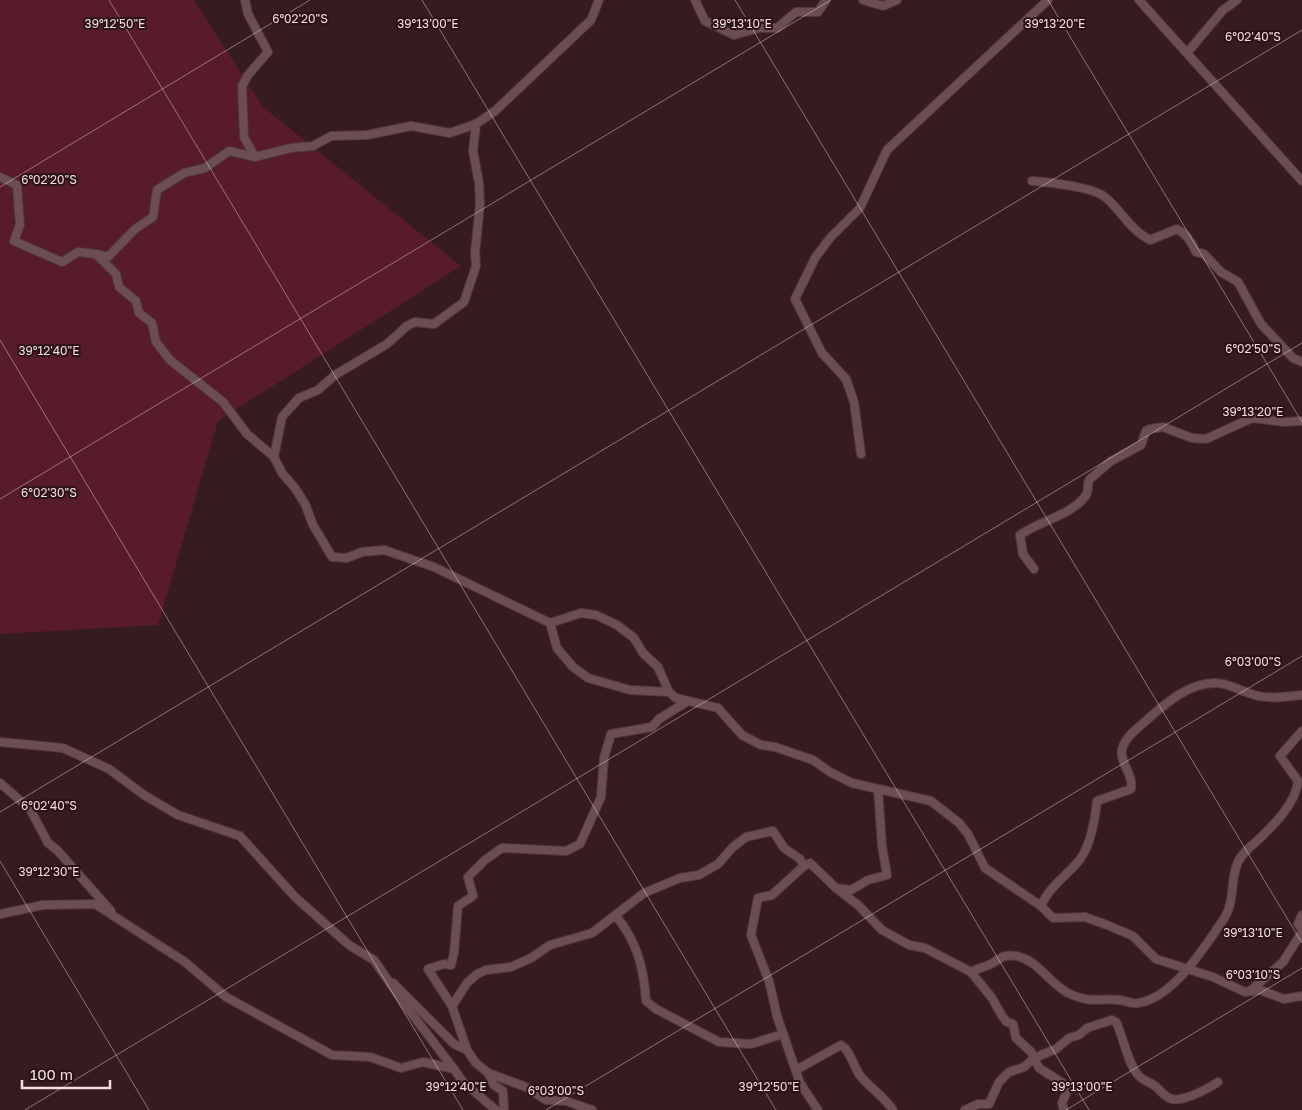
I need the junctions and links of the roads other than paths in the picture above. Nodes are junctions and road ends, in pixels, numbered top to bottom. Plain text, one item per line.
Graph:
1 (245, 0) edge
2 (600, 0) edge
3 (695, 0) edge
4 (826, 0) edge
5 (863, 0) edge
6 (897, 0) edge
7 (1048, 0) edge
8 (1139, 0) edge
9 (1236, 0) edge
10 (1187, 53) junction
11 (476, 124) junction
12 (255, 158) junction
13 (0, 177) edge
14 (1032, 181) dead end
15 (1302, 181) edge
16 (96, 254) junction
17 (1302, 362) edge
18 (1302, 421) edge
19 (862, 454) dead end
20 (274, 457) junction
21 (1034, 569) dead end
22 (550, 623) junction
23 (669, 692) junction
24 (1302, 695) edge
25 (688, 701) junction
26 (1302, 731) edge
27 (0, 742) edge
28 (0, 783) edge
29 (878, 790) junction
30 (804, 866) junction
31 (836, 888) junction
32 (1040, 906) junction
33 (0, 914) edge
34 (1302, 915) edge
35 (116, 916) junction
36 (616, 916) junction
37 (1302, 931) edge
38 (1187, 969) junction
39 (971, 972) junction
40 (386, 975) junction
41 (1250, 990) junction
42 (1302, 996) edge
43 (452, 1006) junction
44 (783, 1034) junction
45 (467, 1050) junction
46 (1034, 1058) junction
47 (454, 1069) junction
48 (796, 1070) junction
49 (488, 1073) junction
50 (1218, 1082) dead end
51 (520, 1085) junction
52 (503, 1091) junction
53 (496, 1110) edge
54 (504, 1110) edge
55 (592, 1110) edge
56 (818, 1110) edge
57 (893, 1110) edge
58 (965, 1110) edge
59 (1064, 1110) edge

1 - 12 street
2 - 11 street
3 - 4 street
5 - 6 street
7 - 19 street
8 - 10 street
9 - 10 street
10 - 15 street
11 - 12 street
11 - 20 street
12 - 16 street
13 - 16 street
14 - 17 street
16 - 20 street
18 - 21 street
20 - 22 street
22 - 23 street
22 - 23 street
23 - 25 street
24 - 32 street
25 - 29 street
25 - 43 street
26 - 38 street
27 - 40 street
28 - 35 street
29 - 31 street
29 - 32 street
30 - 31 street
30 - 36 street
30 - 44 street
31 - 39 street
32 - 38 street
33 - 35 street
34 - 37 street
35 - 47 street
36 - 43 street
36 - 44 street
37 - 41 street
38 - 39 street
38 - 41 street
39 - 46 street
40 - 45 street
40 - 47 street
41 - 42 street
43 - 45 street
44 - 48 street
45 - 49 street
46 - 50 street
46 - 58 street
46 - 59 street
47 - 53 street
48 - 56 street
48 - 57 street
49 - 51 street
49 - 52 street
51 - 52 street
51 - 55 street
52 - 54 street

